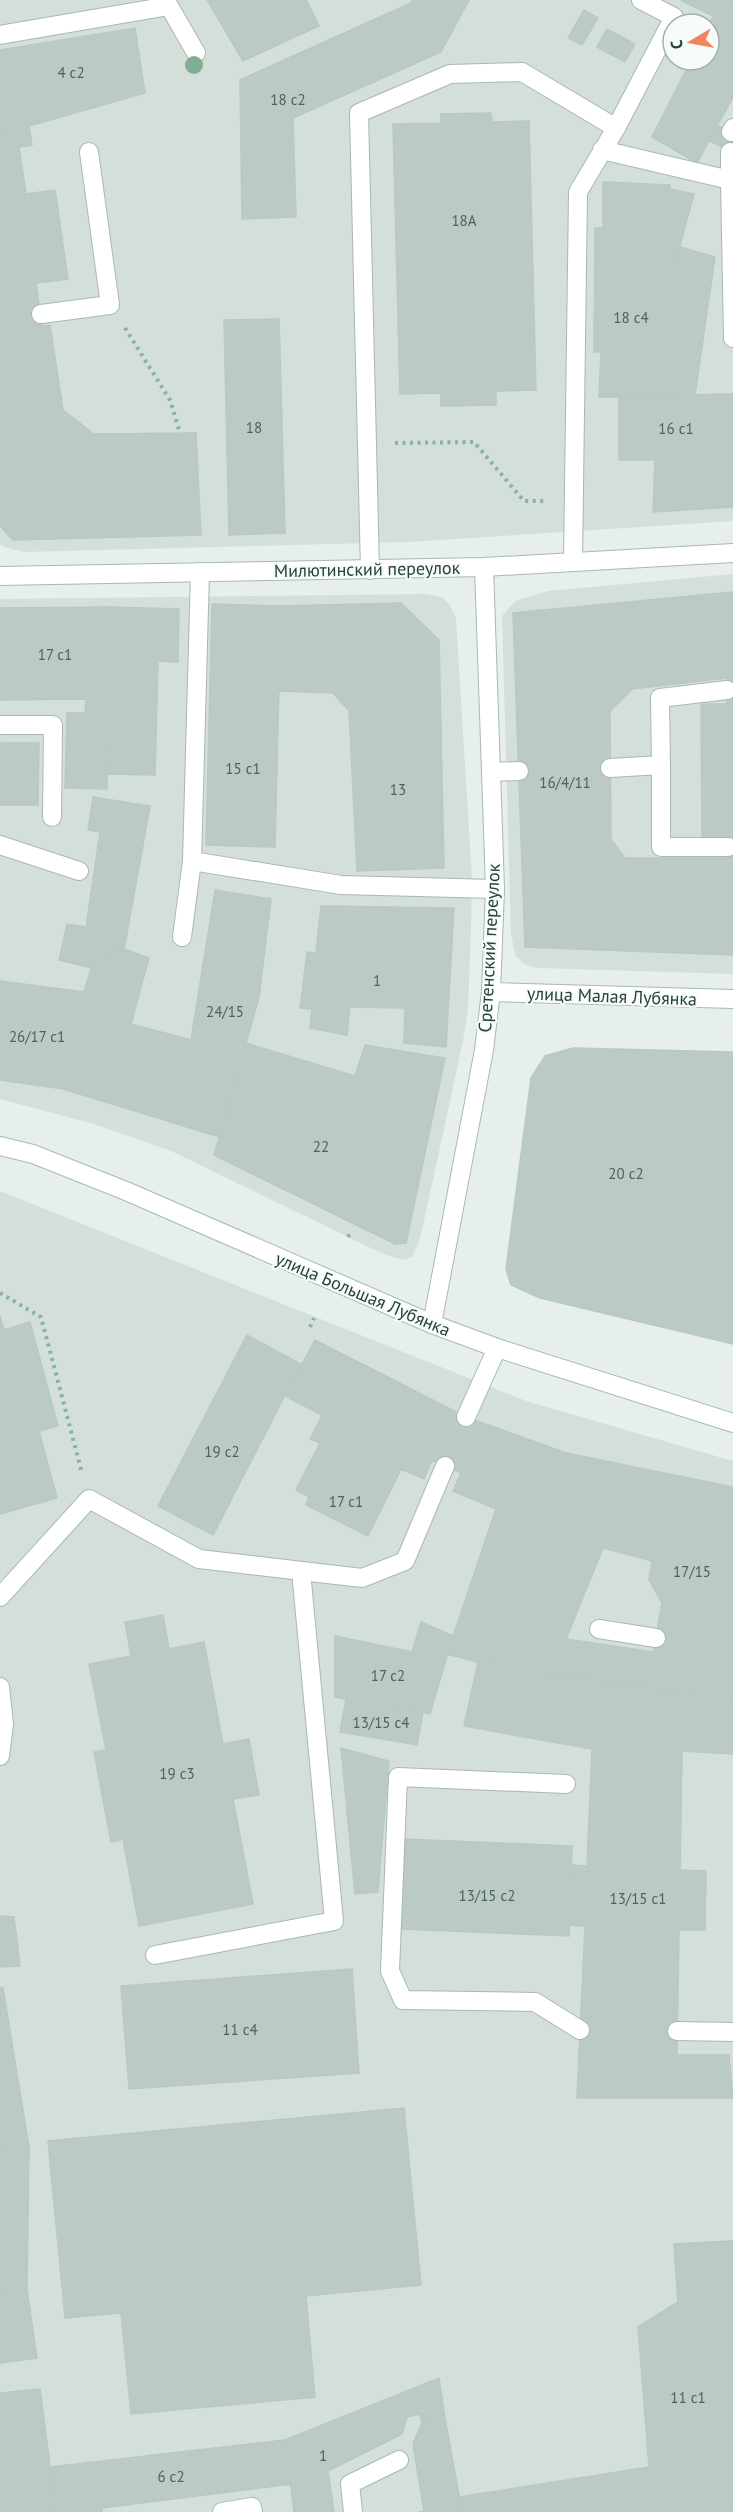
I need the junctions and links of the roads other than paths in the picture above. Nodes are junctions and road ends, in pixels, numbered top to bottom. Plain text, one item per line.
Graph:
1 (641, 0) edge
2 (0, 35) edge
3 (196, 53) dead end
4 (616, 128) junction
5 (602, 150) junction
6 (89, 152) dead end
7 (730, 152) dead end
8 (730, 180) junction
9 (40, 314) dead end
10 (733, 338) edge
11 (733, 553) edge
12 (573, 562) junction
13 (484, 567) junction
14 (370, 570) junction
15 (200, 572) junction
16 (0, 576) edge
17 (727, 690) dead end
18 (0, 725) edge
19 (661, 765) junction
20 (610, 768) dead end
21 (519, 771) dead end
22 (491, 772) junction
23 (52, 817) dead end
24 (0, 845) edge
25 (728, 847) dead end
26 (192, 861) junction
27 (79, 872) dead end
28 (495, 889) junction
29 (182, 937) dead end
30 (491, 992) junction
31 (733, 999) edge
32 (0, 1146) edge
33 (432, 1324) junction
34 (497, 1348) junction
35 (466, 1417) dead end
36 (733, 1423) edge
37 (445, 1466) dead end
38 (301, 1571) junction
39 (0, 1597) edge
40 (599, 1629) dead end
41 (656, 1638) dead end
42 (0, 1688) edge
43 (0, 1756) edge
44 (566, 1784) dead end
45 (155, 1955) dead end
46 (580, 2030) dead end
47 (677, 2031) dead end
48 (733, 2032) edge
49 (399, 2460) dead end
50 (222, 2512) edge
51 (253, 2512) edge
52 (353, 2512) edge

1 - 4 street
2 - 3 street
4 - 5 street
4 - 14 street
5 - 8 street
5 - 12 street
6 - 9 street
7 - 8 street
8 - 10 street
11 - 12 street, Милютинский переулок
12 - 13 street, Милютинский переулок
13 - 14 street, Милютинский переулок
13 - 22 street, Сретенский переулок
14 - 15 street, Милютинский переулок
15 - 16 street, Милютинский переулок
15 - 26 street
17 - 19 street
18 - 23 street
19 - 20 street
19 - 25 street
21 - 22 street
22 - 28 street, Сретенский переулок
24 - 27 street
26 - 28 street
26 - 29 street
28 - 30 street, Сретенский переулок
30 - 31 street, улица Малая Лубянка
30 - 33 street, Сретенский переулок
32 - 33 street, улица Большая Лубянка
33 - 34 street, улица Большая Лубянка
34 - 35 street
34 - 36 street, улица Большая Лубянка
37 - 38 street
38 - 39 street
38 - 45 street
40 - 41 street
42 - 43 street
44 - 46 street
47 - 48 street
49 - 52 street
50 - 51 street

